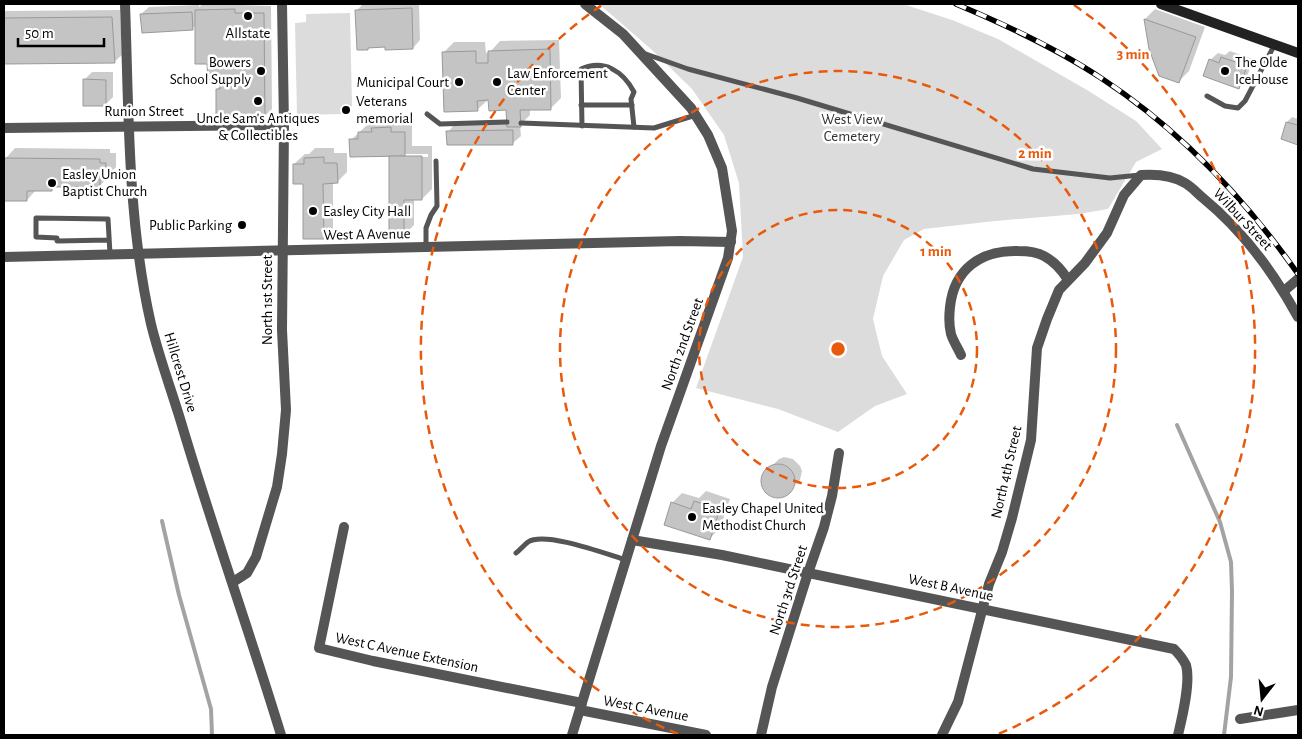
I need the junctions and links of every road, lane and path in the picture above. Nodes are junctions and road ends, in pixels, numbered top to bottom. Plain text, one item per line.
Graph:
1 (126, 4) edge
2 (282, 4) edge
3 (585, 4) edge
4 (1161, 4) edge
5 (1275, 44) junction
6 (638, 51) junction
7 (1298, 53) edge
8 (1207, 96) dead end
9 (581, 105) junction
10 (632, 106) junction
11 (427, 114) dead end
12 (696, 115) junction
13 (506, 122) dead end
14 (521, 123) dead end
15 (284, 125) junction
16 (128, 126) junction
17 (582, 126) junction
18 (634, 127) junction
19 (4, 128) edge
20 (436, 161) dead end
21 (1141, 175) junction
22 (109, 240) junction
23 (57, 241) junction
24 (730, 242) junction
25 (426, 248) junction
26 (282, 251) junction
27 (110, 254) junction
28 (138, 254) junction
29 (58, 256) junction
30 (4, 257) edge
31 (1298, 279) edge
32 (1068, 280) junction
33 (1284, 291) junction
34 (1298, 317) edge
35 (961, 355) dead end
36 (839, 453) dead end
37 (344, 527) dead end
38 (632, 540) junction
39 (516, 553) dead end
40 (626, 560) junction
41 (808, 573) junction
42 (233, 582) junction
43 (983, 609) junction
44 (581, 706) junction
45 (1298, 710) edge
46 (1240, 719) dead end
47 (281, 735) edge
48 (572, 735) edge
49 (706, 735) edge
50 (761, 735) edge
51 (942, 735) edge
52 (1178, 735) edge

1 - 16 street, Hillcrest Drive
2 - 15 street, North 1st Street
3 - 6 street, North 2nd Street
4 - 5 main road
5 - 7 main road
5 - 8 lane
6 - 12 street, North 2nd Street
6 - 21 lane
9 - 10 lane
9 - 10 lane
9 - 17 lane
10 - 18 lane
11 - 13 lane
12 - 18 lane
12 - 24 street, North 2nd Street
14 - 17 lane
15 - 16 street, Runion Street
15 - 26 street, North 1st Street
16 - 19 street, Runion Street
16 - 28 street, Hillcrest Drive
17 - 18 lane
20 - 25 lane
21 - 32 street, North 4th Street
21 - 33 street, Wilbur Street
22 - 23 lane
22 - 23 lane
22 - 27 lane
23 - 29 lane
24 - 25 street, West A Avenue
24 - 38 street, North 2nd Street
25 - 26 street, West A Avenue
26 - 28 street, West A Avenue
26 - 42 street, North 1st Street
27 - 28 street, West A Avenue
27 - 29 street, West A Avenue
28 - 42 street, Hillcrest Drive
29 - 30 street, West A Avenue
31 - 33 street
32 - 35 street
32 - 43 street, North 4th Street
33 - 34 street, Wilbur Street
36 - 41 street, North 3rd Street
37 - 44 street, West C Avenue Extension
38 - 40 street, North 2nd Street
38 - 41 street, West B Avenue
39 - 40 lane
40 - 44 street, North 2nd Street
41 - 43 street, West B Avenue
41 - 50 street, North 3rd Street
42 - 47 street, Hillcrest Drive
43 - 51 street, North 4th Street
43 - 52 street, West B Avenue
44 - 48 street, North 2nd Street
44 - 49 street, West C Avenue
45 - 46 street

